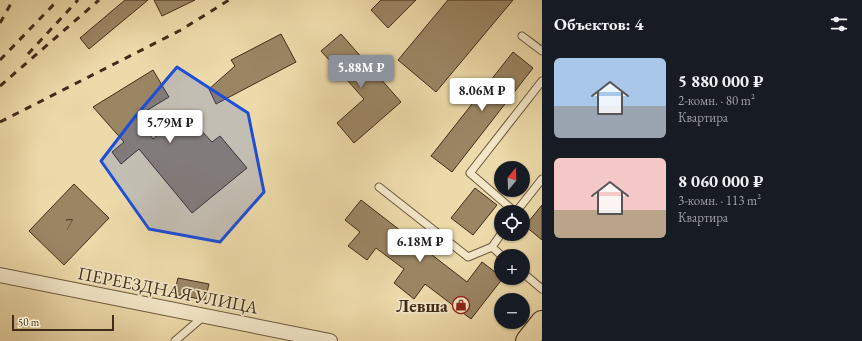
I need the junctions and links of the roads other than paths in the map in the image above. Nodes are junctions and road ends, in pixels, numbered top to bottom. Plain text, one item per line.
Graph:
1 (522, 36) dead end
2 (542, 51) edge
3 (542, 81) edge
4 (542, 179) edge
5 (380, 187) dead end
6 (508, 205) edge
7 (522, 205) edge
8 (496, 241) edge
9 (492, 247) joint
10 (0, 275) edge
11 (530, 279) edge
12 (542, 289) edge
13 (204, 316) junction
14 (542, 322) edge
15 (175, 341) edge
16 (330, 341) edge
17 (527, 341) edge

1 - 2 lane
3 - 6 lane
4 - 7 lane
5 - 9 lane
8 - 9 lane
10 - 13 street, ПЕРЕЕЗДНАЯ УЛИЦА
11 - 12 lane
13 - 15 lane
13 - 16 street, ПЕРЕЕЗДНАЯ УЛИЦА
14 - 17 main road

